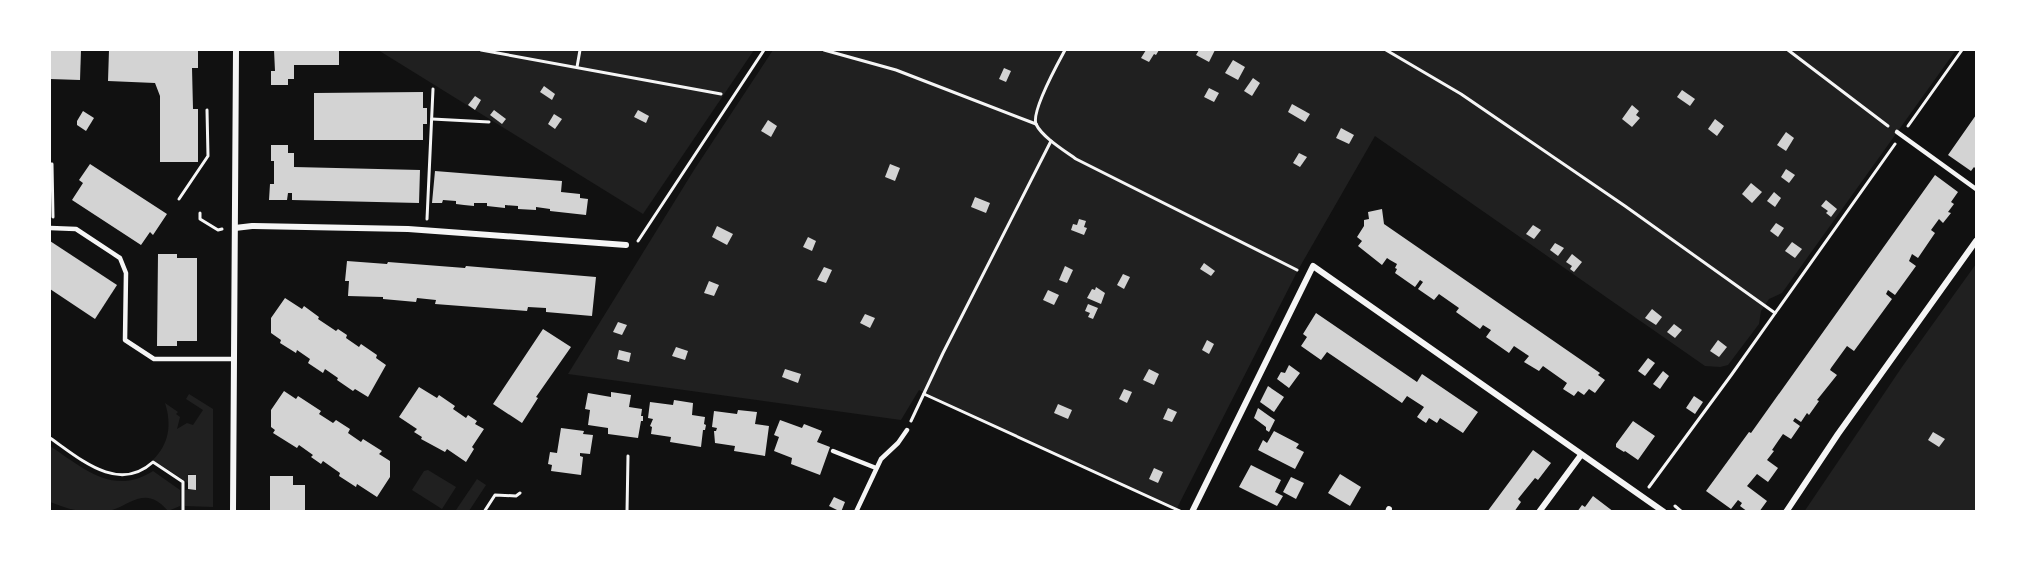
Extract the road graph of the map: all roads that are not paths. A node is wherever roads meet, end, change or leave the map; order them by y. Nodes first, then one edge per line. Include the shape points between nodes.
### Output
1 (236, 50) edge
2 (1899, 134) road end
3 (1977, 189) edge
4 (51, 228) edge
5 (235, 228) junction
6 (1977, 241) edge
7 (626, 246) dead end
8 (234, 358) junction
9 (907, 430) road end
10 (834, 451) dead end
11 (1581, 455) junction
12 (876, 468) junction
13 (233, 512) edge
14 (856, 512) edge
15 (1192, 512) edge
16 (1539, 512) edge
17 (1664, 512) edge
18 (1786, 512) edge

1 - 5 street
2 - 3 lane
4 - 8 lane via 76,230 120,258 126,273 124,340 154,359
5 - 7 street via 408,229
5 - 8 street
6 - 18 street
8 - 13 street
9 - 12 lane
10 - 12 lane
11 - 15 street via 1313,266
11 - 16 street
11 - 17 street
12 - 14 lane

